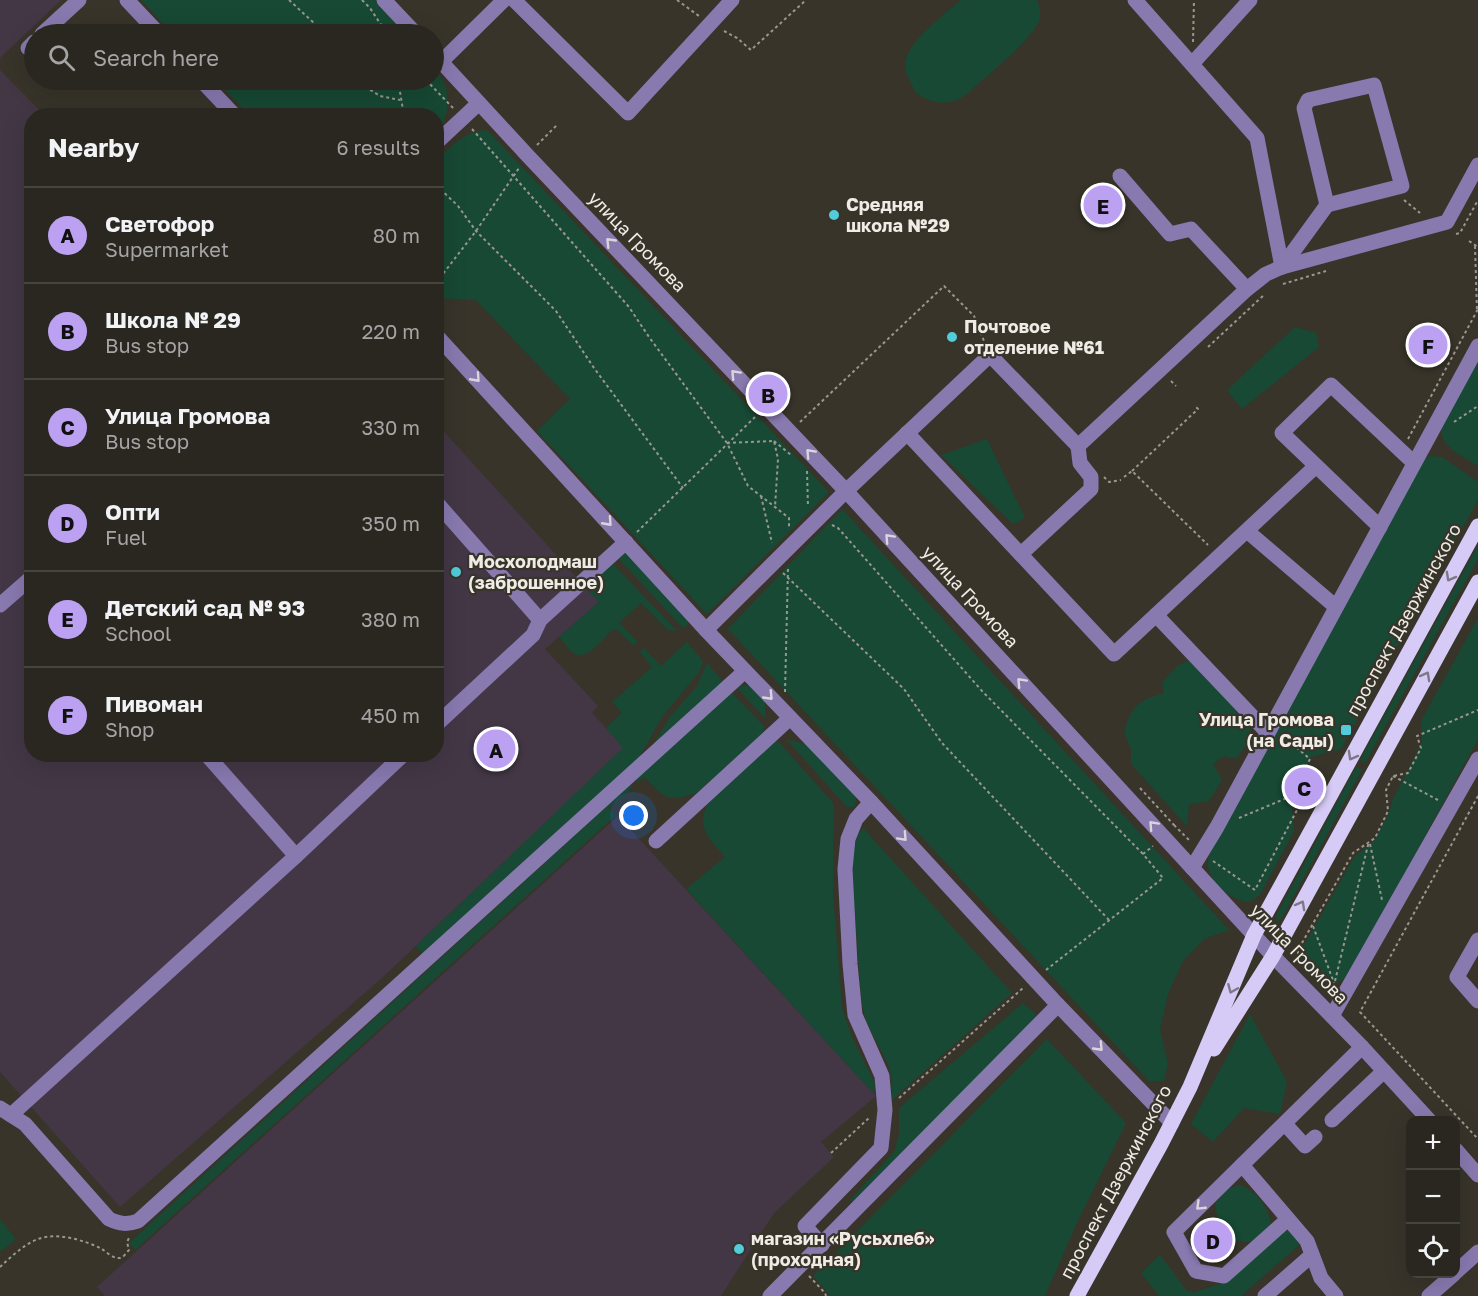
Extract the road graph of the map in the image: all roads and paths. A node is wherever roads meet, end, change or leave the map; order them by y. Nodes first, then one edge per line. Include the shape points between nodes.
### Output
1 (79, 0) edge
2 (127, 0) edge
3 (289, 0) edge
4 (362, 0) edge
5 (384, 0) edge
6 (504, 0) edge
7 (514, 0) edge
8 (677, 0) edge
9 (732, 0) edge
10 (806, 0) edge
11 (1135, 0) edge
12 (1194, 0) edge
13 (1250, 0) edge
14 (53, 24) edge
15 (150, 24) edge
16 (315, 24) edge
17 (380, 24) edge
18 (407, 24) edge
19 (710, 24) junction
20 (444, 52) edge
21 (1192, 64) junction
22 (444, 66) edge
23 (210, 90) edge
24 (371, 90) edge
25 (399, 90) edge
26 (435, 90) edge
27 (400, 100) junction
28 (479, 103) junction
29 (227, 108) edge
30 (402, 108) edge
31 (462, 118) junction
32 (557, 125) dead end
33 (444, 135) edge
34 (528, 156) junction
35 (1478, 165) edge
36 (1120, 176) dead end
37 (514, 177) junction
38 (1395, 188) junction
39 (444, 193) edge
40 (1478, 200) edge
41 (1327, 205) junction
42 (1421, 214) dead end
43 (476, 231) junction
44 (1449, 236) dead end
45 (1469, 241) dead end
46 (1477, 247) edge
47 (1282, 267) junction
48 (1329, 270) dead end
49 (444, 273) edge
50 (1274, 286) dead end
51 (1247, 289) junction
52 (1266, 294) dead end
53 (1477, 311) edge
54 (444, 344) edge
55 (1478, 346) edge
56 (1205, 349) dead end
57 (990, 355) junction
58 (1171, 381) dead end
59 (1176, 386) dead end
60 (1195, 406) dead end
61 (766, 407) junction
62 (798, 423) dead end
63 (908, 433) junction
64 (774, 441) junction
65 (727, 443) junction
66 (1078, 446) junction
67 (1402, 451) junction
68 (798, 461) dead end
69 (1414, 463) junction
70 (1316, 466) junction
71 (807, 468) dead end
72 (1132, 471) junction
73 (1124, 477) dead end
74 (683, 488) junction
75 (846, 491) junction
76 (761, 496) junction
77 (775, 507) junction
78 (444, 511) edge
79 (819, 518) junction
80 (1478, 526) edge
81 (1380, 527) junction
82 (1247, 531) junction
83 (626, 543) junction
84 (789, 548) junction
85 (1021, 554) junction
86 (1219, 556) junction
87 (777, 560) junction
88 (788, 579) junction
89 (1478, 582) edge
90 (24, 584) edge
91 (0, 605) edge
92 (1336, 607) junction
93 (1156, 615) junction
94 (540, 620) junction
95 (706, 630) junction
96 (745, 671) junction
97 (1478, 710) edge
98 (788, 715) junction
99 (444, 718) edge
100 (1270, 730) junction
101 (1478, 759) edge
102 (213, 762) edge
103 (396, 762) edge
104 (1393, 776) junction
105 (1134, 782) dead end
106 (1294, 795) junction
107 (1478, 796) edge
108 (871, 802) junction
109 (1451, 807) junction
110 (1467, 816) junction
111 (1239, 818) dead end
112 (1163, 836) junction
113 (656, 841) dead end
114 (1370, 841) junction
115 (1143, 854) junction
116 (297, 856) junction
117 (1192, 868) junction
118 (1255, 890) dead end
119 (1382, 899) dead end
120 (1109, 920) junction
121 (1312, 925) junction
122 (1254, 936) junction
123 (1478, 940) edge
124 (1273, 956) junction
125 (1298, 962) dead end
126 (1034, 979) junction
127 (1478, 1001) edge
128 (1058, 1005) junction
129 (1332, 1016) junction
130 (1362, 1047) junction
131 (1384, 1071) junction
132 (1190, 1087) junction
133 (885, 1110) junction
134 (5, 1112) edge
135 (1425, 1116) edge
136 (1332, 1120) dead end
137 (1172, 1123) junction
138 (1285, 1124) junction
139 (1315, 1137) dead end
140 (1478, 1139) edge
141 (831, 1154) dead end
142 (1460, 1155) edge
143 (1242, 1165) junction
144 (1478, 1175) edge
145 (1288, 1219) junction
146 (822, 1245) junction
147 (129, 1250) dead end
148 (1478, 1252) edge
149 (1312, 1255) junction
150 (800, 1266) junction
151 (0, 1267) edge
152 (1460, 1268) edge
153 (1449, 1278) edge
154 (1082, 1294) edge
155 (770, 1296) edge
156 (826, 1296) edge
157 (1266, 1296) edge
158 (1336, 1296) edge
159 (1429, 1296) edge

1 - 14 street
2 - 15 street
3 - 16 path
4 - 17 path
5 - 18 street
6 - 20 street
7 - 19 street via 628,113
8 - 19 path
9 - 19 street
10 - 19 path via 751,50
11 - 21 street
12 - 21 path
13 - 21 street
21 - 47 street via 1257,138
22 - 28 street, улица Громова
23 - 29 street
24 - 27 path
25 - 27 path
26 - 31 path
27 - 30 path
28 - 31 street
28 - 34 street, улица Громова
31 - 33 street
31 - 37 path
32 - 34 path
34 - 37 path
61 -> 34 street, улица Громова
35 - 47 street via 1447,222
36 - 51 street via 1170,234 1191,229
37 - 43 path
37 - 65 path via 629,307
38 - 41 street
38 - 41 street via 1402,186 1374,85 1308,100 1304,108
38 - 42 path
39 - 43 path
40 - 44 path via 1461,234
41 - 47 street
43 - 49 path
43 - 74 path via 556,311
45 - 46 path
46 - 53 path
47 - 51 street
48 - 50 path
51 - 66 street
52 - 56 path
53 - 67 path
54 -> 83 street
55 - 69 street
57 - 62 path via 974,316 944,286
57 - 63 street
57 - 66 street
58 - 59 path
60 - 72 path via 1198,409
61 - 65 path
75 -> 61 street, улица Громова
63 - 75 street
63 - 85 street
64 - 65 path
64 - 68 path
64 - 77 path via 778,459
65 - 74 path
65 - 76 path via 748,486
66 - 85 street via 1080,463 1091,477 1091,489
67 - 69 street
67 - 70 street via 1331,385 1282,433
69 - 81 street
70 - 81 street
70 - 82 street
71 - 79 path via 808,513
72 - 73 path
72 - 86 path
74 - 83 path
75 - 79 street
112 -> 75 street, улица Громова
76 - 77 path
76 - 87 path
77 - 84 path via 789,518
78 - 94 street
79 - 84 street
79 - 115 path via 838,528 983,692
80 -> 122 main road, проспект Дзержинского
81 - 92 street
82 - 86 street
82 - 92 street
83 - 94 street
83 - 95 street
84 - 87 street
84 - 88 path
85 - 93 street via 1114,654
86 - 93 street
87 - 88 path via 778,568
87 - 95 street
88 - 98 path
88 - 120 path via 904,689 942,743
124 -> 89 main road, проспект Дзержинского
90 - 91 street
92 - 100 street
93 - 100 street
94 - 99 street via 533,635
95 - 96 street
96 -> 98 street
96 - 134 street via 138,1221 128,1225 109,1219 25,1124
97 - 104 path via 1417,736 1421,748 1408,772
98 - 108 street
98 - 113 street
100 - 106 path via 1310,759
100 - 117 street
101 - 109 street
102 - 116 street
103 - 116 street
104 - 109 path
104 - 114 path via 1386,790 1388,811
105 - 112 path via 1174,825
106 - 111 path
106 - 118 path via 1297,810
107 - 110 path
108 -> 126 street
108 - 133 street via 856,819 848,839 844,869 855,1015 882,1076
109 - 110 path
109 - 129 street
110 - 140 path via 1360,1012
112 - 115 path
112 - 117 street, улица Громова
114 - 119 path
114 - 121 path via 1353,853
114 - 121 path via 1334,983
115 - 120 path via 1163,878
116 - 134 street
117 - 122 street, улица Громова
120 - 126 path
121 - 125 path via 1298,950
122 - 124 street, улица Громова
122 -> 132 main road, проспект Дзержинского
123 - 127 street via 1457,977
124 - 129 street, улица Громова
124 - 132 main road, проспект Дзержинского
126 - 128 street
126 - 133 path
128 -> 137 street
128 - 146 street
129 - 130 street, улица Громова
130 - 131 street, улица Громова
130 - 138 street
131 - 135 street, улица Громова
131 - 136 street
132 - 137 main road, проспект Дзержинского
133 - 141 path via 872,1116
133 - 146 street via 881,1148 805,1226
137 - 154 main road, проспект Дзержинского
138 - 139 street via 1305,1146
138 - 143 street
142 - 144 street
143 - 145 street
143 -> 145 street via 1174,1232 1196,1271 1224,1276
145 - 149 street via 1307,1241
146 - 150 street
147 - 151 path via 118,1258 78,1240 39,1239
148 - 152 street
149 - 157 street
149 - 158 street via 1321,1278
150 - 155 street
150 - 156 path
153 - 159 street

